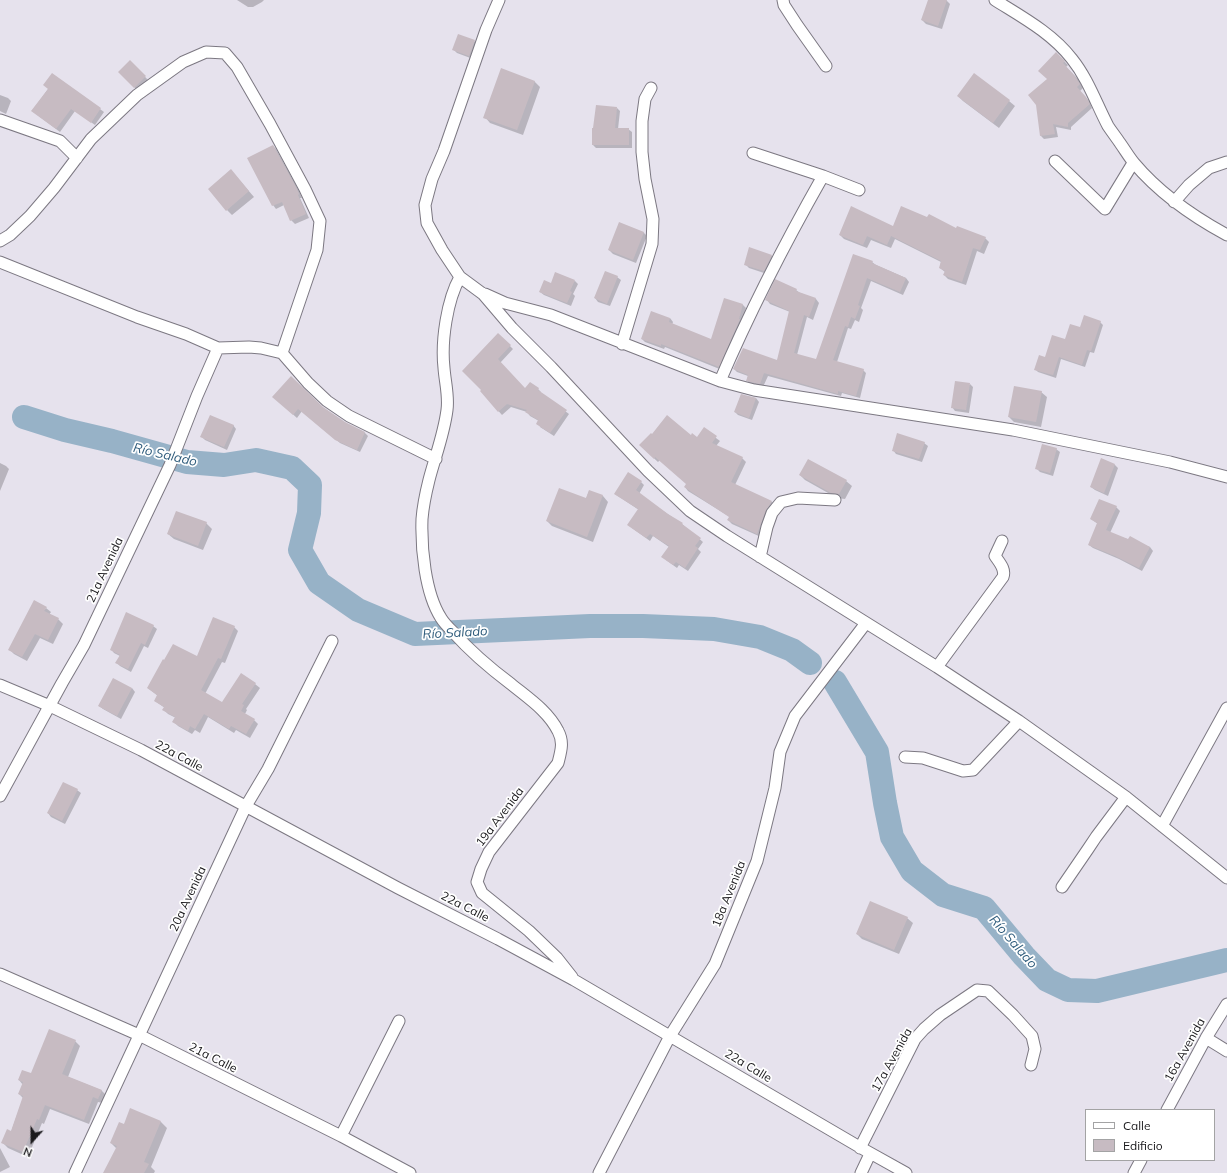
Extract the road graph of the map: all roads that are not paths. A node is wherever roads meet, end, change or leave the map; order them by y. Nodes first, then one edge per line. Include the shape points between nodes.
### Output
1 (499, 0) edge
2 (783, 0) edge
3 (995, 0) edge
4 (826, 66) dead end
5 (651, 88) dead end
6 (0, 120) edge
7 (753, 153) dead end
8 (77, 158) junction
9 (1055, 161) dead end
10 (1227, 162) edge
11 (1133, 163) junction
12 (823, 176) junction
13 (859, 190) dead end
14 (1174, 202) junction
15 (1227, 235) edge
16 (0, 241) edge
17 (0, 262) edge
18 (460, 277) junction
19 (483, 294) junction
20 (514, 305) junction
21 (507, 322) junction
22 (622, 344) junction
23 (218, 348) junction
24 (282, 353) junction
25 (720, 381) junction
26 (436, 459) junction
27 (1227, 477) edge
28 (835, 500) dead end
29 (1002, 541) dead end
30 (760, 557) junction
31 (866, 623) junction
32 (332, 640) dead end
33 (937, 667) junction
34 (0, 685) edge
35 (50, 706) junction
36 (1227, 708) edge
37 (1019, 721) junction
38 (905, 757) dead end
39 (0, 796) edge
40 (1126, 797) junction
41 (246, 806) junction
42 (1162, 826) junction
43 (1227, 878) edge
44 (1062, 887) dead end
45 (0, 974) edge
46 (574, 980) junction
47 (1227, 1004) edge
48 (399, 1020) dead end
49 (139, 1035) junction
50 (670, 1036) junction
51 (1206, 1038) junction
52 (1227, 1051) edge
53 (1031, 1065) dead end
54 (1168, 1109) edge
55 (341, 1136) junction
56 (865, 1151) junction
57 (1140, 1161) edge
58 (76, 1173) edge
59 (410, 1173) edge
60 (599, 1173) edge
61 (861, 1173) edge
62 (906, 1173) edge
63 (1134, 1173) edge

1 - 18 street via 424,205 427,223
2 - 4 street
3 - 11 street via 1041,29 1072,59 1088,84 1109,127
5 - 22 street via 642,121 642,152 653,219 652,244
6 - 8 street via 60,141
7 - 12 street
8 - 16 street via 30,216
8 - 24 street via 91,139 137,95 183,62 206,52 224,53 237,67 320,221 316,250
9 - 11 street via 1105,209
10 - 14 street via 1209,168
11 - 14 street
12 - 13 street
12 - 25 street via 767,280
14 - 15 street via 1207,225
17 - 23 street
18 - 19 street
18 - 26 street via 451,299 444,338 443,367 448,409
19 - 20 street
19 - 21 street
20 - 21 street via 505,310
20 - 22 street via 551,315
21 - 30 street via 648,472 690,511
22 - 25 street
23 - 24 street via 249,347
23 - 35 street, 21a Avenida via 172,460 84,644
24 - 26 street via 308,383 349,416
25 - 27 street via 762,391 1013,430 1170,462
26 - 46 street, 19a Avenida via 422,518 424,563 429,592 441,619 463,643 547,714 559,731 563,748 558,763 489,852 478,882 482,893 541,941
28 - 30 street via 798,498 781,502 772,513
29 - 33 street via 995,556 1004,570 1003,577
30 - 31 street
31 - 33 street
31 - 50 street, 18a Avenida via 795,716 780,752 775,788 757,861 715,964
32 - 41 street, 20a Avenida via 268,769
33 - 37 street
34 - 35 street, 22a Calle
35 - 39 street, 21a Avenida
35 - 41 street, 22a Calle via 141,750
36 - 42 street
37 - 38 street via 973,770 963,771 924,758
37 - 40 street
40 - 42 street
40 - 44 street
41 - 46 street, 22a Calle
41 - 49 street, 20a Avenida
42 - 43 street
45 - 49 street, 21a Calle
46 - 50 street, 22a Calle
47 - 51 street, 16a Avenida
48 - 55 street
49 - 55 street, 21a Calle
49 - 58 street, 20a Avenida
50 - 56 street, 22a Calle
50 - 60 street, 18a Avenida
51 - 52 street
51 - 54 street, 16a Avenida
53 - 56 street, 17a Avenida via 1035,1049 1032,1036 988,991 977,990 940,1015 915,1039
55 - 59 street, 21a Calle
56 - 61 street, 17a Avenida
56 - 62 street, 22a Calle
57 - 63 street

